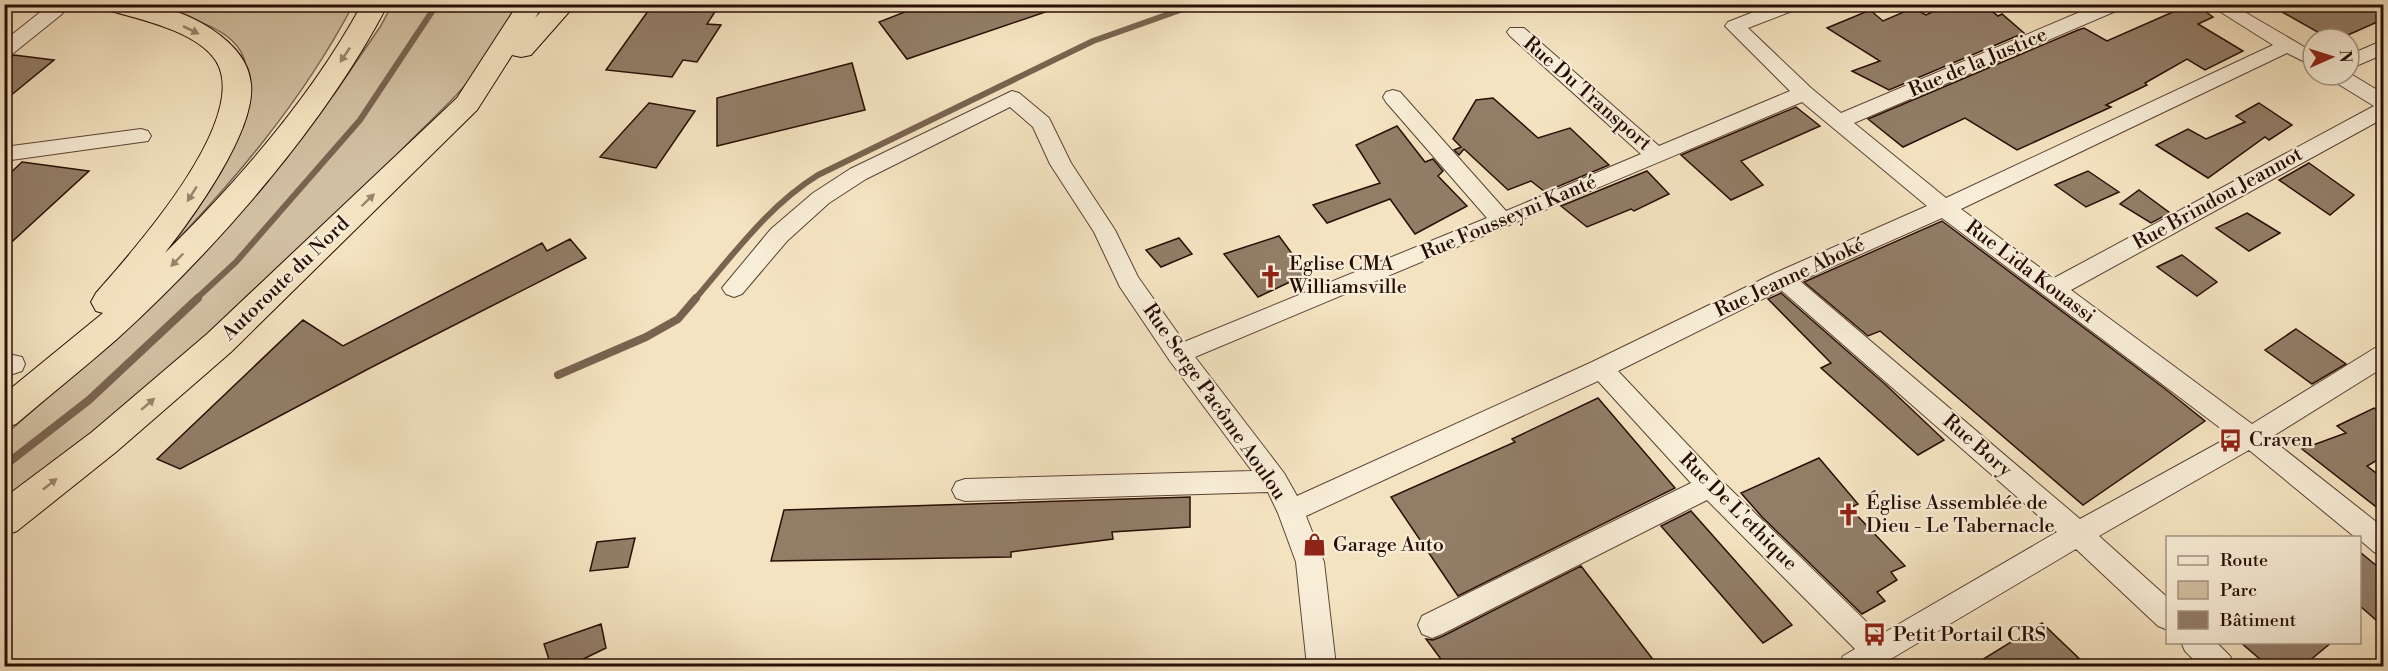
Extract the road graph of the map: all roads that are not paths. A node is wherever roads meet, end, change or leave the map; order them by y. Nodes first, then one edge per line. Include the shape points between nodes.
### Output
1 (116, 4) edge
2 (375, 4) edge
3 (531, 4) edge
4 (563, 4) edge
5 (1793, 4) edge
6 (2116, 4) edge
7 (2217, 4) edge
8 (55, 10) dead end
9 (1517, 32) dead end
10 (2289, 45) junction
11 (2384, 46) edge
12 (4, 51) edge
13 (2301, 52) edge
14 (2361, 57) edge
15 (2357, 87) edge
16 (1804, 93) junction
17 (1393, 97) dead end
18 (2384, 103) edge
19 (467, 104) junction
20 (2384, 109) edge
21 (1841, 121) junction
22 (141, 136) dead end
23 (1656, 155) junction
24 (6, 156) edge
25 (1944, 208) junction
26 (1502, 221) junction
27 (1783, 279) junction
28 (734, 288) dead end
29 (2053, 289) junction
30 (1179, 354) junction
31 (2384, 355) edge
32 (1601, 369) junction
33 (9, 410) edge
34 (2251, 437) junction
35 (1275, 481) junction
36 (1710, 486) junction
37 (965, 490) dead end
38 (1290, 511) junction
39 (4, 520) edge
40 (2078, 534) junction
41 (2384, 544) edge
42 (2166, 615) edge
43 (1432, 625) dead end
44 (2197, 644) edge
45 (1878, 652) junction
46 (1321, 666) edge
47 (1853, 666) edge
48 (2220, 666) edge

1 -> 33 highway via 191,29 214,43 231,61 237,80 235,108 224,139 179,215 145,259
2 -> 33 highway via 321,89 273,155 224,212 105,330
3 - 19 highway, Autoroute du Nord
4 - 19 highway
5 - 16 street, Rue Lida Kouassi via 1736,26
6 - 21 street, Rue de la Justice
7 - 10 street
8 - 12 street
9 - 23 street, Rue Du Transport
10 - 13 street
10 - 25 street, Rue Jeanne Aboké
11 - 14 street
15 - 18 street
16 - 21 street, Rue Lida Kouassi
16 - 23 street, Rue Fousseyni Kanté
17 - 26 street
39 -> 19 highway, Autoroute du Nord via 104,442 219,343
20 - 29 street, Rue Brindou Jeannot
21 - 25 street, Rue Lida Kouassi
22 - 24 street
23 - 26 street, Rue Fousseyni Kanté
25 - 27 street, Rue Jeanne Aboké
25 - 29 street, Rue Lida Kouassi
26 - 30 street, Rue Fousseyni Kanté
27 - 32 street, Rue Jeanne Aboké
27 - 40 street, Rue Bory
28 - 30 street, Rue Serge Pacôme Aoulou via 779,235 821,198 858,174 1012,98 1042,123 1061,164 1104,230 1128,281
29 - 34 street, Rue Lida Kouassi
30 - 35 street, Rue Serge Pacôme Aoulou
31 - 34 street
32 - 36 street, Rue De L'ethique
32 - 38 street, Rue Jeanne Aboké
34 - 40 street
34 - 41 street, Rue Lida Kouassi
35 - 37 street
35 - 38 street, Rue Serge Pacôme Aoulou
36 - 43 street
36 - 45 street, Rue De L'ethique
38 - 46 street, Rue Serge Pacôme Aoulou via 1310,562
40 - 42 street, Rue Bory
40 - 45 street
44 - 48 street
45 - 47 street

